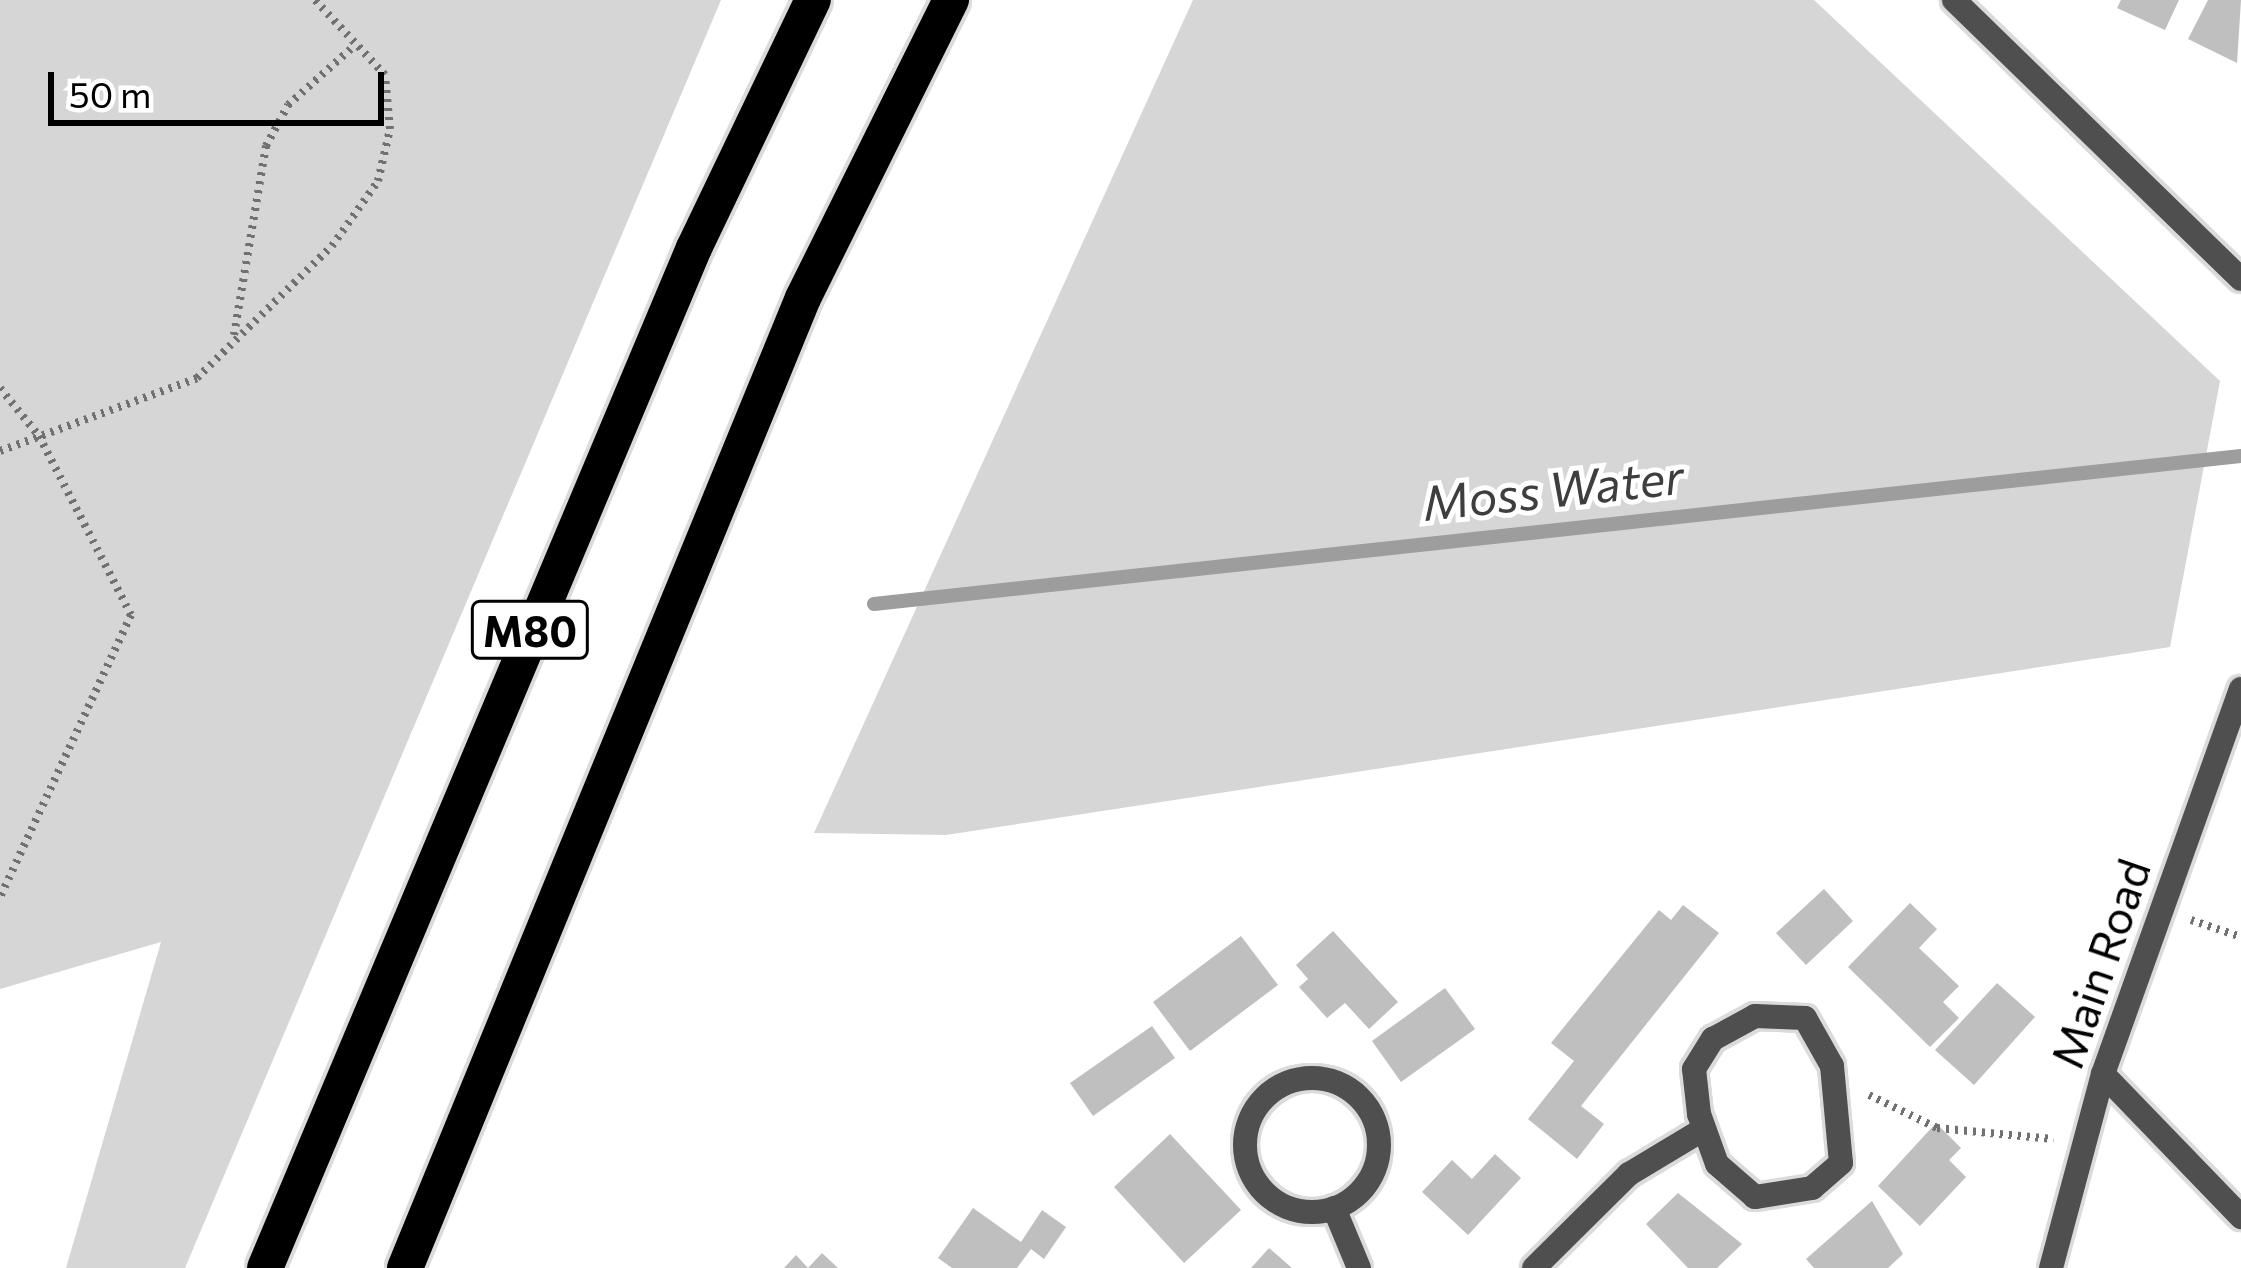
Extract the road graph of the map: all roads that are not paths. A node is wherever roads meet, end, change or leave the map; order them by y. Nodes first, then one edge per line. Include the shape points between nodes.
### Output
1 (813, 0) edge
2 (951, 0) edge
3 (1954, 0) edge
4 (2241, 279) edge
5 (2241, 689) edge
6 (2103, 1074) junction
7 (1704, 1129) junction
8 (1334, 1208) junction
9 (2241, 1217) edge
10 (1541, 1266) edge
11 (265, 1268) edge
12 (405, 1268) edge
13 (1359, 1268) edge
14 (2051, 1268) edge

1 - 11 highway, M80 via 694,248
2 - 12 highway, M80 via 803,298
3 - 4 street
5 - 6 street, Main Road
6 - 9 street
6 - 14 street, Main Road
7 - 7 street via 1717,1164 1755,1197 1812,1188 1841,1163 1838,1093 1805,1018 1755,1016 1713,1039 1694,1069
7 - 10 street via 1629,1174
8 - 8 street via 1314,1215 1263,1196 1241,1145 1253,1106 1289,1079 1349,1086 1377,1119 1377,1172
8 - 13 street

